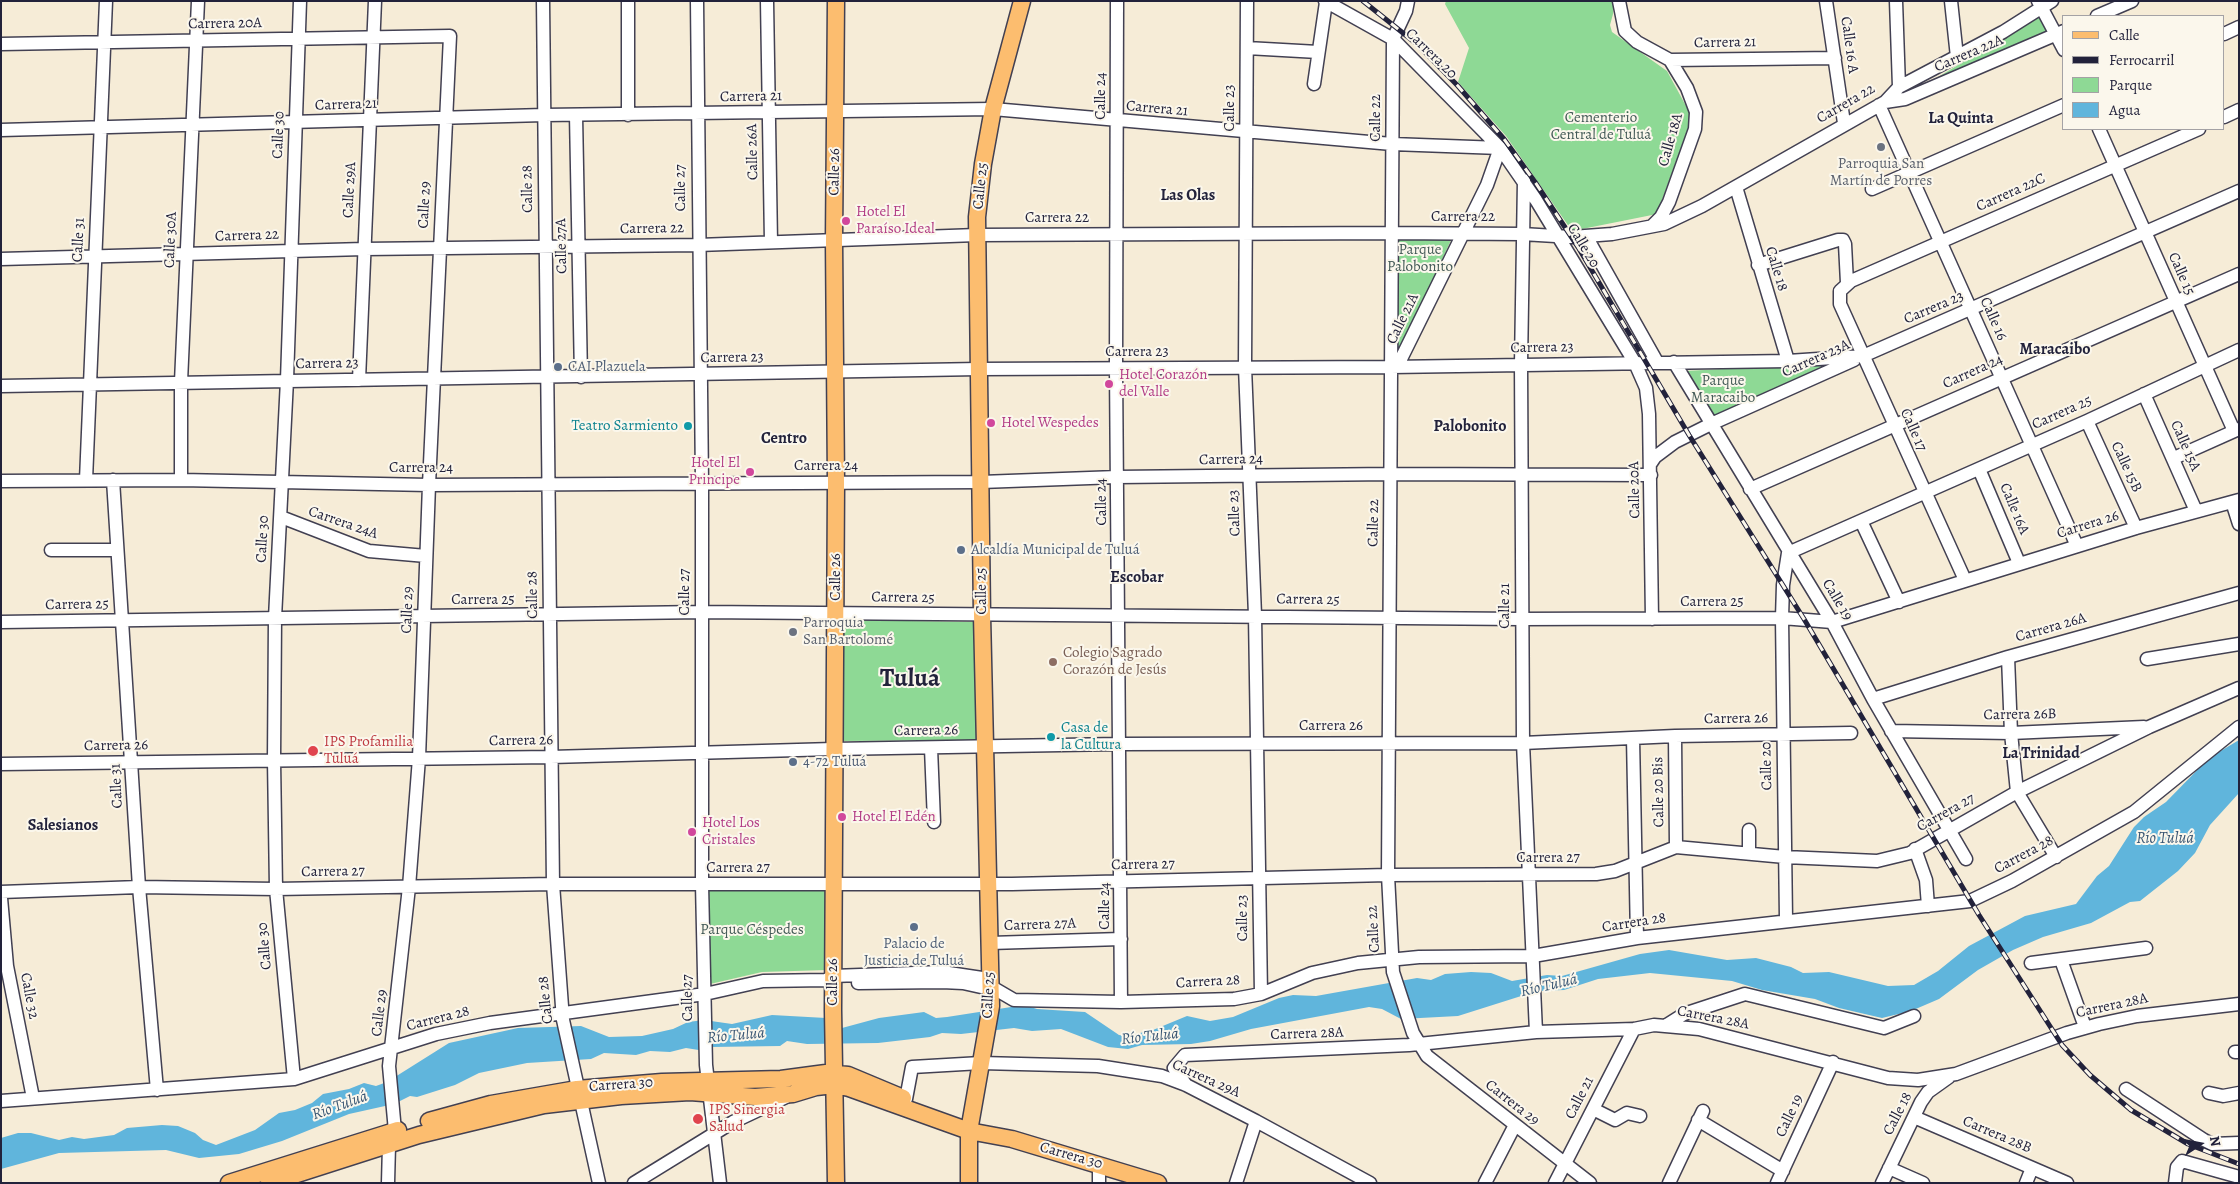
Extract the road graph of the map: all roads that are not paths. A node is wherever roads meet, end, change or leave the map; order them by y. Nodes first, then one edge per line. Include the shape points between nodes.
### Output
1 (106, 1) edge
2 (198, 1) edge
3 (300, 1) edge
4 (375, 1) edge
5 (543, 1) edge
6 (628, 1) edge
7 (697, 1) edge
8 (767, 1) edge
9 (836, 1) edge
10 (1022, 1) edge
11 (1117, 1) edge
12 (1247, 1) edge
13 (1408, 1) edge
14 (1619, 1) edge
15 (1826, 1) edge
16 (1896, 1) edge
17 (1951, 1) edge
18 (2132, 1) edge
19 (1325, 2) edge
20 (2044, 3) edge
21 (2099, 15) edge
22 (2239, 27) edge
23 (2060, 32) edge
24 (2225, 34) edge
25 (450, 36) joint
26 (373, 37) junction
27 (299, 38) junction
28 (1393, 39) junction
29 (196, 41) junction
30 (105, 42) junction
31 (1, 44) edge
32 (1246, 48) junction
33 (1318, 52) junction
34 (1957, 57) junction
35 (1835, 58) junction
36 (1670, 60) junction
37 (1314, 84) dead end
38 (1899, 87) junction
39 (1882, 103) junction
40 (2062, 106) edge
41 (993, 110) junction
42 (2239, 110) edge
43 (835, 112) junction
44 (768, 113) junction
45 (696, 114) junction
46 (544, 115) junction
47 (576, 115) junction
48 (628, 115) junction
49 (2225, 117) edge
50 (446, 118) junction
51 (369, 121) junction
52 (1117, 122) junction
53 (296, 123) junction
54 (1844, 123) junction
55 (192, 127) junction
56 (100, 129) junction
57 (1, 130) edge
58 (2099, 130) edge
59 (2197, 130) edge
60 (1246, 133) junction
61 (1392, 144) junction
62 (1500, 148) junction
63 (2115, 165) junction
64 (1911, 172) junction
65 (1524, 180) junction
66 (1736, 187) junction
67 (1872, 189) dead end
68 (2239, 191) edge
69 (1650, 228) junction
70 (2145, 232) junction
71 (1392, 233) junction
72 (1115, 234) junction
73 (1244, 234) junction
74 (1462, 234) junction
75 (1522, 234) junction
76 (977, 235) junction
77 (1559, 236) junction
78 (1586, 236) junction
79 (834, 241) junction
80 (771, 242) junction
81 (1941, 242) junction
82 (698, 245) junction
83 (578, 247) junction
84 (545, 248) junction
85 (364, 249) junction
86 (440, 249) junction
87 (292, 251) junction
88 (187, 254) junction
89 (94, 256) junction
90 (1, 258) edge
91 (1758, 265) junction
92 (2239, 274) edge
93 (1844, 287) junction
94 (2176, 301) junction
95 (1971, 310) junction
96 (2239, 350) edge
97 (1863, 356) junction
98 (1788, 361) junction
99 (1657, 362) junction
100 (1674, 362) junction
101 (1635, 363) junction
102 (1521, 364) junction
103 (2204, 366) junction
104 (1394, 367) junction
105 (1116, 368) junction
106 (1244, 368) junction
107 (979, 369) junction
108 (835, 372) junction
109 (701, 375) junction
110 (548, 377) junction
111 (581, 377) junction
112 (2001, 377) junction
113 (434, 379) junction
114 (287, 380) junction
115 (359, 380) junction
116 (182, 382) junction
117 (89, 384) junction
118 (1, 386) edge
119 (2144, 394) junction
120 (2087, 421) junction
121 (1711, 424) junction
122 (1894, 425) junction
123 (2236, 430) edge
124 (2032, 445) junction
125 (2174, 458) junction
126 (1651, 469) junction
127 (1979, 469) junction
128 (1521, 473) junction
129 (1391, 474) junction
130 (1249, 476) junction
131 (1118, 477) junction
132 (1, 480) edge
133 (86, 480) junction
134 (113, 480) junction
135 (181, 480) junction
136 (981, 482) junction
137 (547, 483) junction
138 (702, 483) junction
139 (836, 483) junction
140 (282, 484) junction
141 (429, 485) junction
142 (1750, 489) junction
143 (1924, 494) junction
144 (2236, 501) edge
145 (2196, 511) junction
146 (281, 517) junction
147 (1861, 521) junction
148 (2239, 524) edge
149 (2136, 528) junction
150 (2077, 546) junction
151 (51, 550) dead end
152 (117, 550) junction
153 (1788, 553) junction
154 (426, 556) junction
155 (2020, 563) junction
156 (1965, 580) junction
157 (2239, 593) edge
158 (1899, 602) junction
159 (702, 612) junction
160 (836, 613) junction
161 (982, 615) junction
162 (1255, 615) junction
163 (424, 616) junction
164 (550, 616) junction
165 (1119, 616) junction
166 (1389, 617) junction
167 (275, 618) junction
168 (1782, 618) junction
169 (1521, 619) junction
170 (1652, 619) junction
171 (1804, 619) joint
172 (121, 620) junction
173 (1, 622) edge
174 (1832, 622) junction
175 (2239, 644) edge
176 (2008, 657) junction
177 (2147, 659) dead end
178 (2239, 688) edge
179 (1873, 699) junction
180 (2149, 727) junction
181 (2239, 727) edge
182 (1891, 731) junction
183 (1851, 733) dead end
184 (2011, 733) junction
185 (1783, 734) junction
186 (1675, 736) junction
187 (1633, 738) junction
188 (1256, 742) junction
189 (1388, 742) junction
190 (1523, 743) junction
191 (1118, 744) junction
192 (985, 747) junction
193 (833, 748) junction
194 (931, 748) junction
195 (701, 752) junction
196 (550, 757) junction
197 (419, 758) junction
198 (274, 760) junction
199 (132, 762) junction
200 (1, 764) edge
201 (2017, 792) junction
202 (934, 822) dead end
203 (1749, 830) dead end
204 (1950, 830) junction
205 (1676, 847) junction
206 (1915, 849) junction
207 (1749, 853) junction
208 (1785, 857) junction
209 (2056, 857) junction
210 (1966, 859) dead end
211 (1635, 862) junction
212 (1528, 873) junction
213 (1388, 876) junction
214 (1259, 880) junction
215 (1121, 881) junction
216 (553, 884) junction
217 (702, 884) junction
218 (834, 884) junction
219 (990, 884) junction
220 (139, 887) junction
221 (409, 887) junction
222 (276, 889) junction
223 (1, 892) edge
224 (1, 898) edge
225 (1928, 906) junction
226 (1786, 920) junction
227 (1637, 938) junction
228 (1122, 939) junction
229 (990, 942) junction
230 (2146, 948) dead end
231 (1533, 956) junction
232 (2061, 960) junction
233 (2031, 963) dead end
234 (4, 965) edge
235 (1392, 965) junction
236 (831, 980) junction
237 (990, 986) junction
238 (705, 994) junction
239 (1261, 994) junction
240 (1121, 1002) junction
241 (2239, 1004) edge
242 (563, 1016) junction
243 (1914, 1016) dead end
244 (1665, 1026) junction
245 (2085, 1027) junction
246 (1634, 1029) junction
247 (1536, 1032) junction
248 (1418, 1044) junction
249 (392, 1048) junction
250 (982, 1058) junction
251 (1833, 1062) junction
252 (834, 1072) junction
253 (1956, 1074) junction
254 (294, 1079) junction
255 (708, 1080) junction
256 (1911, 1080) junction
257 (1186, 1085) junction
258 (2126, 1089) dead end
259 (158, 1090) junction
260 (2209, 1093) dead end
261 (793, 1094) junction
262 (2239, 1094) edge
263 (578, 1095) junction
264 (33, 1098) junction
265 (906, 1099) junction
266 (1, 1101) edge
267 (1921, 1102) junction
268 (1593, 1109) junction
269 (1640, 1116) dead end
270 (1914, 1117) junction
271 (1256, 1120) junction
272 (1515, 1125) junction
273 (970, 1127) junction
274 (715, 1134) junction
275 (392, 1138) junction
276 (2239, 1143) edge
277 (1099, 1164) junction
278 (1564, 1164) junction
279 (1889, 1168) junction
280 (2032, 1168) junction
281 (1780, 1177) edge
282 (2239, 1177) edge
283 (641, 1181) edge
284 (229, 1183) edge
285 (269, 1183) edge
286 (388, 1183) edge
287 (599, 1183) edge
288 (720, 1183) edge
289 (836, 1183) edge
290 (969, 1183) edge
291 (1099, 1183) edge
292 (1158, 1183) edge
293 (1236, 1183) edge
294 (1370, 1183) edge
295 (1485, 1183) edge
296 (1555, 1183) edge
297 (1590, 1183) edge
298 (1669, 1183) edge
299 (1882, 1183) edge
300 (1922, 1183) edge
301 (2026, 1183) edge
302 (2067, 1183) edge
303 (2175, 1183) edge

1 - 30 street, Calle 31
2 - 29 street, Calle 30A
3 - 27 street, Calle 30
4 - 26 street, Calle 29A
5 - 46 street, Calle 28
6 - 48 street
7 - 45 street, Calle 27
8 - 44 street, Calle 26A
9 - 43 main road, Calle 26
10 - 41 main road, Calle 25
11 - 52 street, Calle 24
12 - 32 street, Calle 23
13 - 28 street, Calle 22
14 - 36 street, Carrera 21 via 1625,31 1637,42
15 - 35 street, Calle 16 A
16 - 38 street
17 - 34 street
18 - 21 street
19 - 28 street, Carrera 20
19 - 33 street
20 - 23 street
20 - 34 street, Carrera 22
22 - 24 street
23 - 39 street, Carrera 22A via 1905,99
25 - 26 street, Carrera 20A
25 - 50 street, Calle 29
26 - 27 street, Carrera 20A
26 - 51 street, Calle 29A
27 - 29 street, Carrera 20A
27 - 53 street, Calle 30
28 - 61 street, Calle 22
28 - 62 street, Carrera 20
29 - 30 street, Carrera 20A
29 - 55 street, Calle 30A
30 - 31 street, Carrera 20A
30 - 56 street, Calle 31
32 - 33 street
32 - 60 street, Calle 23
33 - 37 street
34 - 38 street, Carrera 22
35 - 36 street, Carrera 21
35 - 54 street, Calle 16 A
36 - 69 street, Calle 18A via 1694,102 1696,120 1669,202
38 - 39 street, Carrera 22
39 - 54 street, Carrera 22
39 - 64 street, Calle 16
40 - 64 street
41 - 43 street, Carrera 21
41 - 52 street, Carrera 21
41 - 76 main road, Calle 25 via 980,182
42 - 49 street
43 - 44 street, Carrera 21
43 - 79 main road, Calle 26
44 - 45 street, Carrera 21
44 - 80 street, Calle 26A
45 - 48 street, Carrera 21
45 - 82 street, Calle 27
46 - 47 street, Carrera 21
46 - 50 street, Carrera 21
46 - 84 street, Calle 28
47 - 48 street, Carrera 21
47 - 83 street, Calle 27A
50 - 51 street, Carrera 21
50 - 86 street, Calle 29
51 - 53 street, Carrera 21
51 - 85 street, Calle 29A
52 - 60 street, Carrera 21
52 - 72 street, Calle 24
53 - 55 street, Carrera 21
53 - 87 street, Calle 30
54 - 66 street, Carrera 22
55 - 56 street, Carrera 21
55 - 88 street, Calle 30A
56 - 57 street, Carrera 21
56 - 89 street, Calle 31
58 - 63 street, Calle 15
59 - 63 street, Carrera 22C
60 - 61 street, Carrera 21
60 - 73 street, Calle 23
61 - 62 street, Carrera 21
61 - 71 street, Calle 22
62 - 65 street, Calle 20
62 - 74 street, Calle 21A
63 - 70 street, Calle 15
63 - 81 street, Carrera 22C
64 - 67 street
64 - 81 street, Calle 16
65 - 75 street, Calle 21
65 - 77 street, Calle 20
66 - 69 street, Carrera 22 via 1677,219
66 - 91 street, Calle 18
68 - 70 street, Carrera 23
69 - 78 street, Carrera 22
70 - 94 street, Calle 15
70 - 95 street, Carrera 23
71 - 73 street, Carrera 22
71 - 74 street, Carrera 22
71 - 104 street, Calle 22
72 - 73 street, Carrera 22
72 - 76 street, Carrera 22
72 - 105 street, Calle 24
73 - 106 street, Calle 23
74 - 75 street, Carrera 22
74 - 104 street, Calle 21A
75 - 77 street, Carrera 22
75 - 102 street, Calle 21
76 - 79 street, Carrera 22
76 - 107 main road, Calle 25
77 - 78 street, Carrera 22
77 - 101 street, Calle 20
78 - 99 street
79 - 80 street, Carrera 22
79 - 108 main road, Calle 26
80 - 82 street, Carrera 22
81 - 93 street, Carrera 22C
81 - 95 street, Calle 16
82 - 83 street, Carrera 22
82 - 109 street, Calle 27
83 - 84 street, Carrera 22
83 - 111 street, Calle 27A
84 - 86 street, Carrera 22
84 - 110 street, Calle 28
85 - 86 street, Carrera 22
85 - 87 street, Carrera 22
85 - 115 street, Calle 29A
86 - 113 street, Calle 29
87 - 88 street, Carrera 22
87 - 114 street, Calle 30
88 - 89 street, Carrera 22
88 - 116 street, Calle 30A
89 - 90 street, Carrera 22
89 - 117 street, Calle 31
91 - 93 street, Calle 17 via 1843,240
91 - 98 street, Calle 18
92 - 94 street, Carrera 24
93 - 97 street, Calle 17 via 1840,304
94 - 103 street, Calle 15
94 - 112 street, Carrera 24
95 - 97 street, Carrera 23
95 - 112 street, Calle 16
96 - 103 street, Carrera 25
97 - 98 street, Carrera 23
97 - 121 street, Carrera 23A
97 - 122 street, Calle 17
98 - 100 street, Carrera 23
99 - 100 street, Carrera 23
99 - 101 street, Carrera 23
100 - 121 street, Calle 19
101 - 102 street, Carrera 23
101 - 126 street, Calle 20A via 1648,398
102 - 104 street, Carrera 23
102 - 128 street, Calle 21
103 - 119 street, Carrera 25
103 - 123 street, Calle 15
104 - 106 street, Carrera 23
104 - 129 street, Calle 22
105 - 106 street, Carrera 23
105 - 107 street, Carrera 23
105 - 131 street, Calle 24
106 - 130 street, Calle 23
107 - 108 street, Carrera 23
107 - 136 main road, Calle 25
108 - 109 street, Carrera 23
108 - 139 main road, Calle 26
109 - 111 street, Carrera 23
109 - 138 street, Calle 27
110 - 111 street, Carrera 23
110 - 113 street, Carrera 23
110 - 137 street, Calle 28
112 - 122 street, Carrera 24
112 - 124 street, Calle 16
113 - 115 street, Carrera 23
113 - 141 street, Calle 29
114 - 115 street, Carrera 23
114 - 116 street, Carrera 23
114 - 140 street, Calle 30
116 - 117 street, Carrera 23
116 - 135 street, Calle 30A
117 - 118 street, Carrera 23
117 - 133 street, Calle 31
119 - 120 street, Carrera 25
119 - 125 street, Calle 15A
120 - 124 street, Carrera 25
120 - 149 street, Calle 15B
121 - 126 street, Carrera 23A via 1662,451
121 - 142 street, Calle 19
122 - 142 street, Carrera 24
122 - 143 street, Calle 17
123 - 125 street
124 - 127 street, Carrera 25
124 - 150 street, Calle 16
125 - 145 street, Calle 15A
126 - 128 street, Carrera 24
126 - 170 street, Calle 20A
127 - 143 street, Carrera 25
127 - 155 street, Calle 16A
128 - 129 street, Carrera 24
128 - 169 street, Calle 21
129 - 130 street, Carrera 24
129 - 166 street, Calle 22
130 - 131 street, Carrera 24
130 - 162 street, Calle 23
131 - 136 street, Carrera 24
131 - 165 street, Calle 24
132 - 133 street, Carrera 24
133 - 134 street, Carrera 24
134 - 135 street, Carrera 24
134 - 152 street, Calle 31
135 - 140 street, Carrera 24
136 - 139 street, Carrera 24
136 - 161 main road, Calle 25
137 - 138 street, Carrera 24
137 - 141 street, Carrera 24
137 - 164 street, Calle 28
138 - 139 street, Carrera 24
138 - 159 street, Calle 27
139 - 160 main road, Calle 26
140 - 141 street, Carrera 24
140 - 146 street, Calle 30
141 - 154 street, Calle 29
142 - 153 street, Calle 19
143 - 147 street, Carrera 25
143 - 156 street, Calle 17
144 - 145 street, Carrera 26
144 - 148 street
145 - 149 street, Carrera 26
146 - 154 street, Carrera 24A via 368,551
146 - 167 street, Calle 30
147 - 153 street, Carrera 25
147 - 158 street
149 - 150 street, Carrera 26
150 - 155 street, Carrera 26
151 - 152 street
152 - 172 street, Calle 31
153 - 168 street, Calle 20
153 - 174 street, Calle 19
154 - 163 street, Calle 29
155 - 156 street, Carrera 26
156 - 158 street, Carrera 26
157 - 176 street, Carrera 26A
158 - 174 street, Carrera 26
159 - 160 street, Carrera 25
159 - 164 street, Carrera 25
159 - 195 street, Calle 27
160 - 161 street, Carrera 25
160 - 193 main road, Calle 26
161 - 165 street, Carrera 25
161 - 192 main road, Calle 25
162 - 165 street, Carrera 25
162 - 166 street, Carrera 25
162 - 188 street, Calle 23
163 - 164 street, Carrera 25
163 - 167 street, Carrera 25
163 - 197 street, Calle 29
164 - 196 street, Calle 28
165 - 191 street, Calle 24
166 - 169 street, Carrera 25
166 - 189 street, Calle 22
167 - 172 street, Carrera 25
167 - 198 street, Calle 30
168 - 170 street, Carrera 25
168 - 171 street, Carrera 25
168 - 185 street, Calle 20
169 - 170 street, Carrera 25
169 - 190 street, Calle 21
171 - 174 street, Carrera 26
172 - 173 street, Carrera 25
172 - 199 street, Calle 31
174 - 179 street, Calle 19
175 - 177 street
176 - 179 street, Carrera 26A
176 - 184 street
178 - 180 street, Carrera 27
179 - 182 street, Calle 19
180 - 184 street, Carrera 26B
180 - 201 street, Carrera 27
181 - 209 street, Carrera 28 via 2147,803
182 - 184 street, Carrera 26B
182 - 204 street, Calle 19
183 - 185 street, Carrera 26
184 - 201 street
185 - 186 street, Carrera 26
185 - 208 street, Calle 20
186 - 187 street, Carrera 26
186 - 205 street, Calle 20 Bis
187 - 190 street, Carrera 26
187 - 211 street
188 - 189 street, Carrera 26
188 - 191 street, Carrera 26
188 - 214 street, Calle 23
189 - 190 street, Carrera 26
189 - 213 street, Calle 22
190 - 212 street, Calle 21
191 - 192 street, Carrera 26
191 - 215 street, Calle 24
192 - 194 street, Carrera 26
192 - 219 main road, Calle 25
193 - 194 street, Carrera 26
193 - 195 street, Carrera 26
193 - 218 main road, Calle 26
194 - 202 street
195 - 196 street, Carrera 26
195 - 217 street, Calle 27
196 - 197 street, Carrera 26
196 - 216 street, Calle 28
197 - 198 street, Carrera 26
197 - 221 street, Calle 29
198 - 199 street, Carrera 26
198 - 222 street, Calle 30
199 - 200 street, Carrera 26
199 - 220 street, Calle 31
201 - 204 street, Carrera 27
201 - 209 street
203 - 207 street
204 - 206 street, Carrera 27
204 - 210 street, Calle 19
205 - 207 street, Carrera 27
205 - 211 street, Carrera 27
206 - 208 street, Carrera 27 via 1877,861
206 - 225 street via 1926,880
207 - 208 street, Carrera 27
208 - 226 street, Calle 20
209 - 225 street, Carrera 28 via 1970,901
211 - 212 street, Carrera 27 via 1615,871 1596,874
211 - 227 street
212 - 213 street, Carrera 27
212 - 231 street, Calle 21
213 - 214 street, Carrera 27
213 - 235 street, Calle 22
214 - 215 street, Carrera 27
214 - 239 street, Calle 23
215 - 219 street, Carrera 27
215 - 228 street, Calle 24
216 - 217 street, Carrera 27
216 - 221 street, Carrera 27
216 - 242 street, Calle 28
217 - 218 street, Carrera 27
217 - 238 street, Calle 27
218 - 219 street, Carrera 27
218 - 236 main road, Calle 26
219 - 229 main road, Calle 25
220 - 222 street, Carrera 27
220 - 223 street, Carrera 27
220 - 259 street, Calle 31
221 - 222 street, Carrera 27
221 - 249 street, Calle 29
222 - 254 street, Calle 30
224 - 234 street, Calle 32
225 - 226 street, Carrera 28
226 - 227 street, Carrera 28
227 - 231 street, Carrera 28
228 - 229 street, Carrera 27A
228 - 240 street, Calle 24
229 - 237 main road, Calle 25
230 - 232 street
231 - 235 street, Carrera 28 via 1419,956
231 - 247 street, Calle 21
232 - 233 street
232 - 245 street
234 - 264 street, Calle 32
235 - 239 street, Carrera 28 via 1312,973
235 - 248 street, Calle 22
236 - 237 street, Carrera 28 via 942,972 982,978
236 - 238 street, Carrera 28 via 763,981
236 - 252 main road, Calle 26
237 - 240 street, Carrera 28 via 1014,1000
237 - 250 main road, Calle 25 via 991,1006
238 - 242 street, Carrera 28
238 - 255 street, Calle 27
239 - 240 street, Carrera 28 via 1234,999
241 - 245 street, Carrera 28A via 2137,1016
242 - 249 street, Carrera 28 via 450,1031
242 - 263 street, Calle 28
243 - 244 street via 1884,1028 1745,994 1684,1014
244 - 246 street, Carrera 28A
244 - 251 street, Carrera 28A via 1699,1029
245 - 253 street, Carrera 28A
246 - 247 street, Carrera 28A
246 - 268 street, Calle 21
247 - 248 street, Carrera 28A
248 - 257 street, Carrera 28A via 1185,1055 1174,1068
248 - 272 street, Carrera 29 via 1436,1064
249 - 254 street, Carrera 28
249 - 275 street, Calle 29 via 389,1066 395,1110
250 - 257 street, Carrera 29A via 1098,1066 1162,1076
250 - 265 street via 912,1067
250 - 273 main road, Calle 25
251 - 256 street, Carrera 28A via 1888,1078
251 - 281 street, Calle 19
252 - 255 main road, Carrera 30 via 781,1079
252 - 261 main road, Carrera 30
252 - 265 main road, Carrera 30
252 - 273 main road, Carrera 30 via 849,1088
252 - 289 main road, Calle 26
253 - 256 street, Carrera 28A
253 - 267 street, Calle 18 via 1935,1085
254 - 259 street, Carrera 28
255 - 261 main road, Carrera 30 via 755,1097
255 - 263 main road, Carrera 30 via 690,1092
255 - 274 street, Calle 27
256 - 267 street via 1920,1088
257 - 271 street, Carrera 29A
258 - 276 street via 2212,1144
259 - 264 street, Carrera 28
260 - 262 street via 2223,1096
261 - 274 street via 744,1116
263 - 275 main road, Carrera 30
263 - 287 street, Calle 28
264 - 266 street, Carrera 28
265 - 273 main road, Carrera 30
267 - 270 street, Calle 18
268 - 269 street via 1615,1120 1627,1113
268 - 278 street, Calle 21
270 - 279 street, Calle 18
270 - 280 street, Carrera 28B
271 - 293 street
271 - 294 street, Carrera 29A
272 - 278 street, Carrera 29
272 - 295 street
273 - 277 main road, Carrera 30
273 - 290 main road, Calle 25
274 - 283 street
274 - 288 street, Calle 27
275 - 284 main road, Carrera 30
275 - 285 main road, Carrera 30
275 - 286 street, Calle 29
277 - 291 street
277 - 292 main road, Carrera 30
278 - 296 street, Calle 21
278 - 297 street, Carrera 29
279 - 299 street, Calle 18
279 - 300 street
280 - 301 street
280 - 302 street, Carrera 28B
281 - 298 street via 1701,1115
282 - 303 street via 2182,1161 2178,1163

